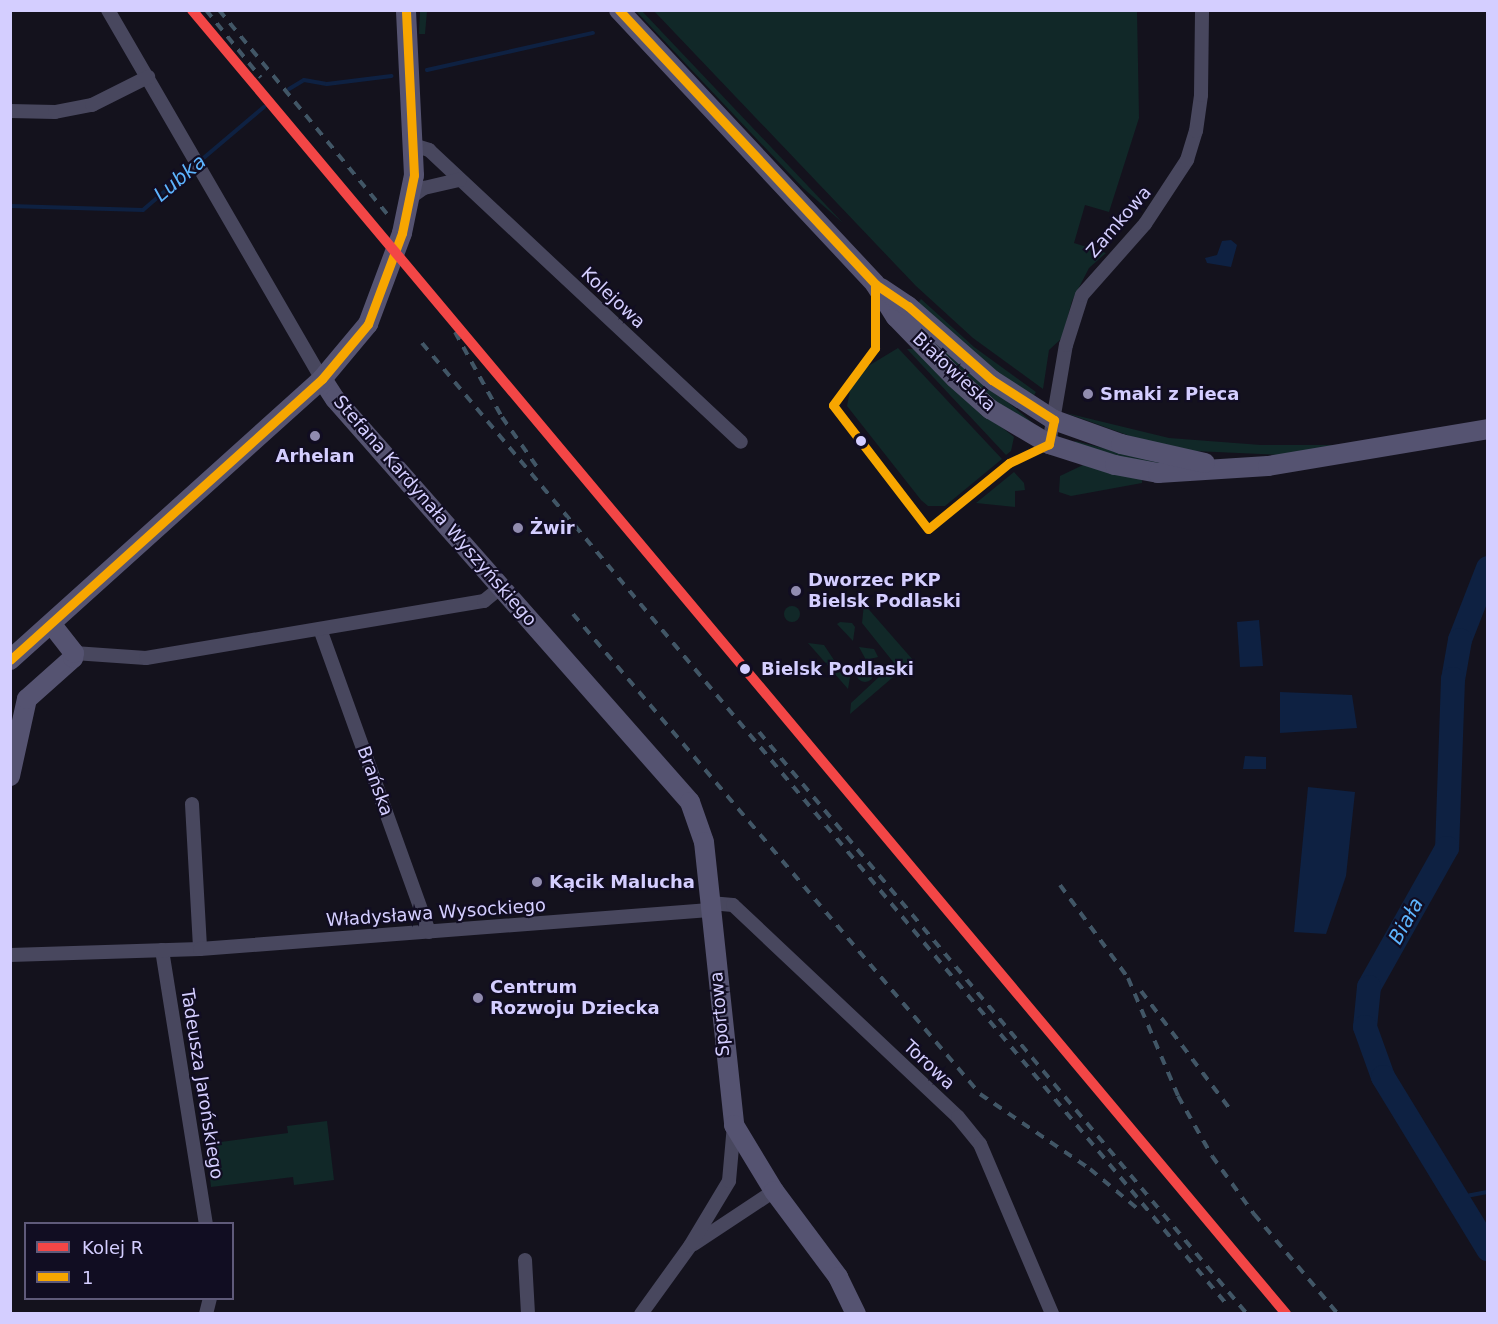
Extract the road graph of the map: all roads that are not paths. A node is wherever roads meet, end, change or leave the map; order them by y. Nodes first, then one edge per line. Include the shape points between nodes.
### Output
1 (108, 10) edge
2 (406, 10) edge
3 (619, 10) edge
4 (1202, 10) edge
5 (148, 77) junction
6 (10, 111) edge
7 (413, 145) junction
8 (460, 180) junction
9 (411, 197) junction
10 (875, 284) junction
11 (322, 379) junction
12 (1054, 420) junction
13 (1487, 429) edge
14 (741, 442) dead end
15 (1049, 444) junction
16 (1225, 468) junction
17 (501, 587) junction
18 (51, 624) junction
19 (321, 629) junction
20 (74, 653) junction
21 (10, 660) edge
22 (10, 776) edge
23 (192, 804) dead end
24 (710, 906) junction
25 (429, 932) junction
26 (200, 949) junction
27 (162, 950) junction
28 (10, 955) edge
29 (734, 1125) junction
30 (774, 1191) junction
31 (206, 1222) edge
32 (690, 1246) junction
33 (525, 1260) dead end
34 (528, 1314) edge
35 (641, 1314) edge
36 (856, 1314) edge
37 (1052, 1314) edge

1 - 5 street, Stefana Kardynała Wyszyńskiego
2 - 7 main road
3 - 10 main road, Białowieska
4 - 12 street, Zamkowa via 1201,96 1187,160 1145,224 1082,295 1066,345
5 - 6 street via 92,105 56,112
5 - 11 street, Stefana Kardynała Wyszyńskiego
7 - 8 street, Kolejowa via 429,150
7 - 9 main road
8 - 9 street via 424,188
8 - 14 street, Kolejowa
9 - 11 main road via 375,311 353,347
10 - 12 main road, Białowieska via 908,306 992,380
10 - 15 main road, Białowieska via 896,317 955,378 990,409
11 - 17 main road, Stefana Kardynała Wyszyńskiego via 335,399
11 - 18 main road
12 - 15 street, Zamkowa
12 - 16 main road, Białowieska via 1121,444
13 - 16 main road, Białowieska via 1302,461
15 - 16 main road, Białowieska via 1114,465 1158,473
17 - 19 street via 484,601
17 - 24 main road, Stefana Kardynała Wyszyńskiego via 690,802 704,842
18 - 20 main road
18 - 21 main road
19 - 20 street via 146,658
19 - 25 street, Brańska
20 - 22 main road via 27,699
23 - 26 street
24 - 25 street, Władysława Wysockiego
24 - 29 main road, Sportowa
24 - 37 street, Torowa via 733,904 958,1118 980,1144
25 - 26 street, Władysława Wysockiego
26 - 27 street, Władysława Wysockiego
27 - 28 street, Władysława Wysockiego
27 - 31 street, Tadeusza Jarońskiego
29 - 30 main road, Sportowa
29 - 32 street, Sportowa via 729,1181
30 - 32 street, Sportowa
30 - 36 main road via 838,1277
32 - 35 street, Sportowa
33 - 34 street

